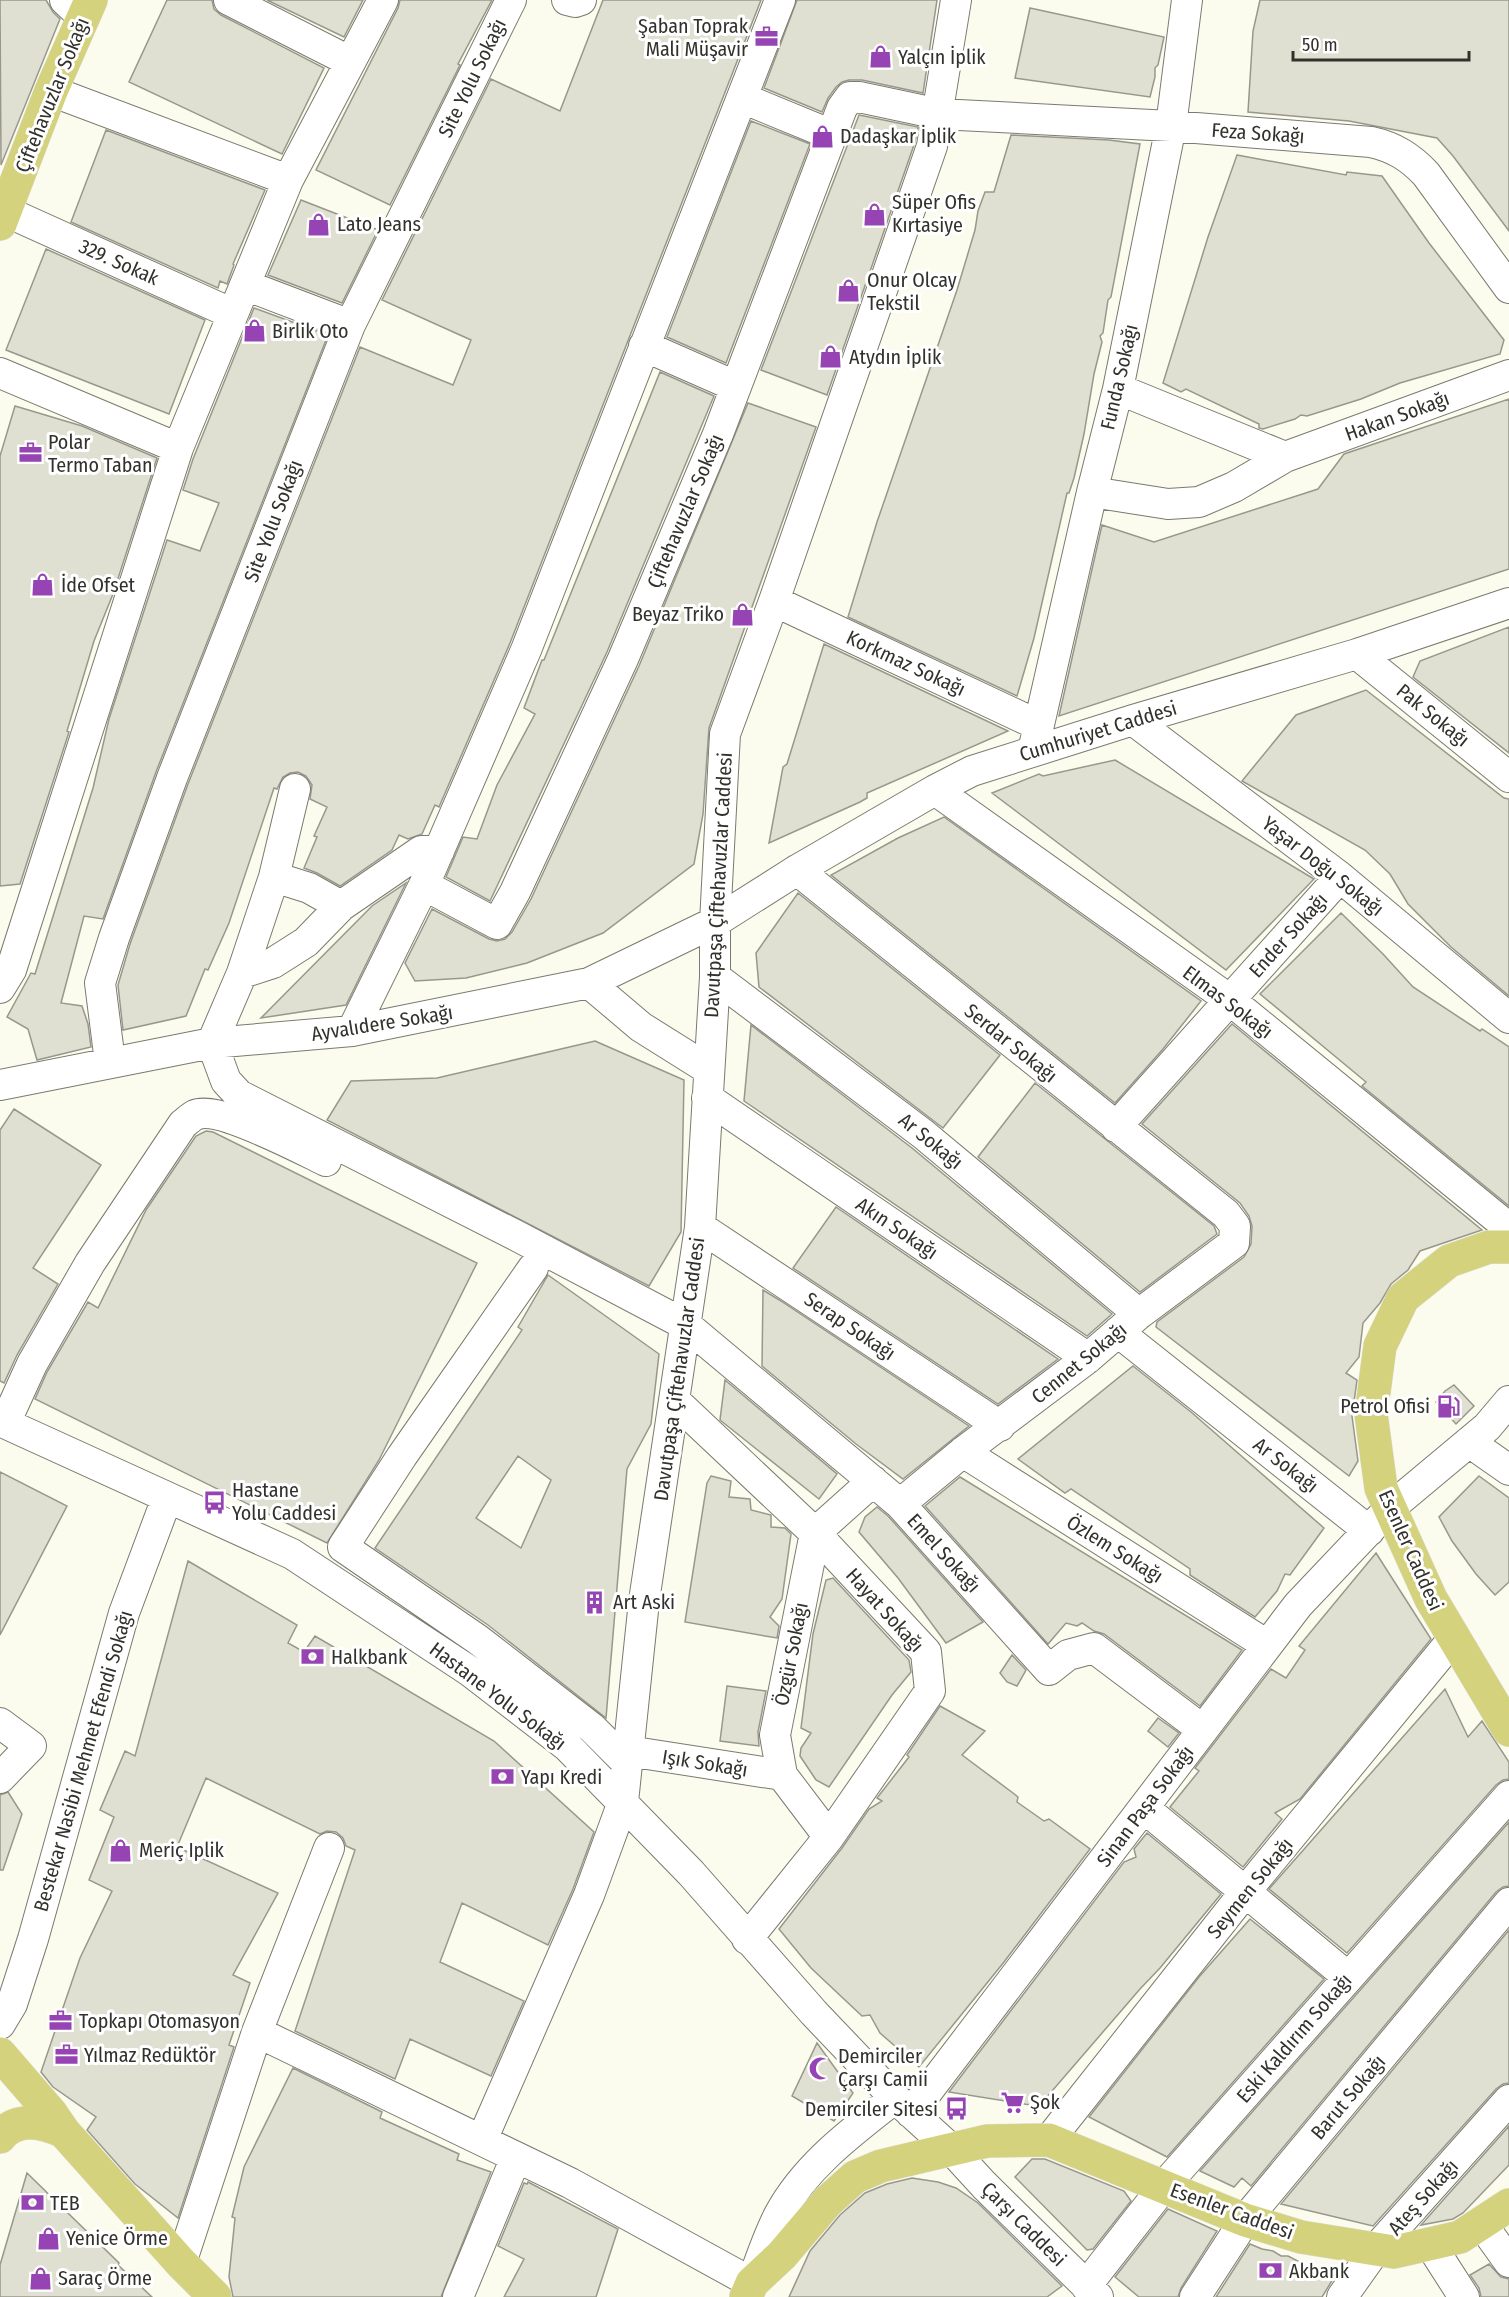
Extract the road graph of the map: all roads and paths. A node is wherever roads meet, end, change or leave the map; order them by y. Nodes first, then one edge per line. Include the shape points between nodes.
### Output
1 (229, 0) edge
2 (383, 0) edge
3 (511, 0) edge
4 (567, 0) edge
5 (581, 0) edge
6 (780, 0) edge
7 (956, 0) edge
8 (1187, 0) edge
9 (80, 6) edge
10 (349, 61) junction
11 (51, 92) junction
12 (742, 99) junction
13 (939, 114) junction
14 (1171, 126) junction
15 (832, 135) junction
16 (288, 180) junction
17 (2, 213) edge
18 (245, 285) junction
19 (1509, 288) edge
20 (233, 314) junction
21 (350, 325) junction
22 (644, 346) junction
23 (0, 373) edge
24 (1509, 375) edge
25 (735, 386) junction
26 (1118, 389) junction
27 (178, 448) junction
28 (1284, 457) junction
29 (1092, 492) junction
30 (774, 601) junction
31 (1509, 603) edge
32 (1357, 654) junction
33 (1133, 720) junction
34 (1035, 738) junction
35 (1509, 777) edge
36 (295, 789) dead end
37 (935, 790) junction
38 (439, 851) junction
39 (796, 870) junction
40 (274, 877) junction
41 (1340, 877) junction
42 (424, 885) junction
43 (341, 906) junction
44 (715, 922) junction
45 (242, 973) junction
46 (715, 977) junction
47 (589, 983) junction
48 (0, 988) edge
49 (1230, 1000) junction
50 (1509, 1018) edge
51 (352, 1031) junction
52 (212, 1043) junction
53 (110, 1062) junction
54 (708, 1083) junction
55 (0, 1085) edge
56 (1116, 1127) junction
57 (337, 1166) dead end
58 (1226, 1214) joint
59 (700, 1227) junction
60 (1509, 1228) edge
61 (1509, 1247) edge
62 (533, 1268) dead end
63 (1129, 1323) junction
64 (686, 1325) junction
65 (1088, 1358) junction
66 (675, 1401) junction
67 (1509, 1401) edge
68 (2, 1422) edge
69 (1000, 1426) junction
70 (1469, 1442) junction
71 (963, 1452) junction
72 (1509, 1470) edge
73 (873, 1481) junction
74 (167, 1498) junction
75 (900, 1504) junction
76 (1380, 1520) junction
77 (815, 1533) junction
78 (1454, 1638) junction
79 (1267, 1645) junction
80 (0, 1724) edge
81 (1203, 1730) junction
82 (1509, 1730) edge
83 (628, 1757) junction
84 (782, 1775) junction
85 (0, 1778) edge
86 (1509, 1796) edge
87 (623, 1802) junction
88 (1144, 1808) junction
89 (829, 1837) junction
90 (329, 1848) dead end
91 (1245, 1892) junction
92 (1509, 1903) edge
93 (747, 1939) junction
94 (1348, 1977) junction
95 (0, 2024) edge
96 (257, 2032) junction
97 (0, 2054) edge
98 (1509, 2100) edge
99 (903, 2105) junction
100 (64, 2132) junction
101 (0, 2137) edge
102 (482, 2140) junction
103 (1049, 2140) junction
104 (952, 2150) junction
105 (516, 2157) junction
106 (1164, 2186) junction
107 (1509, 2205) edge
108 (1245, 2220) junction
109 (1481, 2223) junction
110 (1430, 2244) junction
111 (1376, 2249) junction
112 (1509, 2262) edge
113 (181, 2263) junction
114 (749, 2290) edge
115 (1092, 2292) edge
116 (215, 2297) edge
117 (458, 2297) edge
118 (1195, 2297) edge
119 (1342, 2297) edge
120 (1464, 2297) edge

1 - 10 street
2 - 10 street
3 - 21 street, Site Yolu Sokağı
4 - 5 street
6 - 12 street
7 - 13 street, Davutpaşa Çiftehavuzlar Caddesi
8 - 14 street, Funda Sokağı
9 - 11 main road, Çiftehavuzlar Sokağı
10 - 16 street
11 - 16 street
11 - 17 main road, Çiftehavuzlar Sokağı
12 - 15 street
12 - 22 street
13 - 14 street, Feza Sokağı
13 - 15 street, Çiftehavuzlar Sokağı via 853,96 846,100
13 - 30 street, Davutpaşa Çiftehavuzlar Caddesi via 932,146
14 - 19 street, Feza Sokağı via 1387,146 1426,174
14 - 26 street, Funda Sokağı
15 - 25 street, Çiftehavuzlar Sokağı
16 - 18 street
17 - 20 street, 329. Sokak
18 - 20 street
18 - 21 street
20 - 27 street
21 - 53 street, Site Yolu Sokağı via 172,778 114,938 100,983
22 - 25 street
22 - 38 street via 525,650
23 - 27 street
24 - 28 street, Hakan Sokağı
25 - 42 street, Çiftehavuzlar Sokağı via 623,659 497,924
26 - 28 street
26 - 29 street, Funda Sokağı
27 - 48 street via 11,970
28 - 29 street, Hakan Sokağı via 1234,487 1198,502 1168,504
29 - 34 street, Funda Sokağı
30 - 34 street, Korkmaz Sokağı
30 - 44 street, Davutpaşa Çiftehavuzlar Caddesi via 725,734
31 - 32 street, Cumhuriyet Caddesi
32 - 33 street, Cumhuriyet Caddesi
32 - 35 street, Pak Sokağı
33 - 34 street, Cumhuriyet Caddesi
33 - 41 street, Yaşar Doğu Sokağı
34 - 37 street, Cumhuriyet Caddesi
36 - 40 street
37 - 39 street, Cumhuriyet Caddesi
37 - 49 street, Elmas Sokağı
38 - 42 street
38 - 43 street via 421,850
39 - 44 street, Cumhuriyet Caddesi
39 - 56 street, Serdar Sokağı
40 - 43 street via 309,888
40 - 45 street
41 - 49 street, Ender Sokağı
41 - 50 street, Yaşar Doğu Sokağı
42 - 51 street
43 - 45 street via 306,942 273,963
44 - 46 street, Davutpaşa Çiftehavuzlar Caddesi
44 - 47 street, Ayvalıdere Sokağı
45 - 52 street
46 - 54 street, Davutpaşa Çiftehavuzlar Caddesi
46 - 63 street, Ar Sokağı via 923,1134
47 - 51 street, Ayvalıdere Sokağı
47 - 54 street, Akın Sokağı
49 - 56 street, Ender Sokağı
49 - 60 street, Elmas Sokağı
51 - 52 street, Ayvalıdere Sokağı
52 - 53 street, Ayvalıdere Sokağı
52 - 64 street, Emel Sokağı via 226,1080 239,1095
53 - 55 street, Ayvalıdere Sokağı
54 - 59 street, Davutpaşa Çiftehavuzlar Caddesi
54 - 65 street, Akın Sokağı
56 - 58 street, Serdar Sokağı
57 - 68 street via 249,1125 216,1114 196,1114 183,1124 90,1263
58 - 63 street, Cennet Sokağı via 1235,1226 1234,1243
59 - 64 street, Davutpaşa Çiftehavuzlar Caddesi
59 - 69 street, Serap Sokağı
61 - 76 main road, Esenler Caddesi via 1489,1247 1449,1261 1403,1298 1380,1346 1371,1414 1381,1488
62 - 83 street via 343,1547 477,1639
63 - 65 street, Cennet Sokağı
63 - 76 street, Ar Sokağı
64 - 66 street, Davutpaşa Çiftehavuzlar Caddesi
64 - 73 street, Emel Sokağı
65 - 69 street, Cennet Sokağı
66 - 77 street, Hayat Sokağı
66 - 83 street, Davutpaşa Çiftehavuzlar Caddesi via 644,1601
67 - 70 street, Sinan Paşa Sokağı
68 - 74 street, Hastane Yolu Sokağı
69 - 71 street, Cennet Sokağı
70 - 72 street
70 - 76 street, Sinan Paşa Sokağı
71 - 75 street, Cennet Sokağı
71 - 79 street, Özlem Sokağı
73 - 75 street, Emel Sokağı
73 - 77 street
74 - 87 street, Hastane Yolu Sokağı via 291,1554 471,1672 567,1746
74 - 95 street, Bestekar Nasibi Mehmet Efendi Sokağı via 124,1613 33,1939 12,2004
75 - 81 street, Emel Sokağı via 1049,1670 1068,1655 1094,1648
76 - 78 main road, Esenler Caddesi
76 - 79 street, Sinan Paşa Sokağı via 1298,1605
77 - 84 street, Özgür Sokağı via 775,1735
77 - 89 street, Hayat Sokağı via 926,1652 930,1691
78 - 82 main road, Esenler Caddesi
78 - 91 street, Seymen Sokağı
79 - 81 street, Sinan Paşa Sokağı
80 - 85 street via 31,1746
81 - 88 street, Sinan Paşa Sokağı
83 - 84 street, Işık Sokağı
83 - 87 street, Davutpaşa Çiftehavuzlar Caddesi
84 - 89 street, Özgür Sokağı
86 - 94 street, Eski Kaldırım Sokağı
87 - 93 street, Hastane Yolu Sokağı
87 - 102 street, Davutpaşa Çiftehavuzlar Caddesi via 589,1895
88 - 91 street
88 - 99 street, Sinan Paşa Sokağı
89 - 93 street, Hayat Sokağı
90 - 96 street
91 - 94 street
91 - 103 street, Seymen Sokağı
92 - 108 street, Barut Sokağı
93 - 99 street, Hastane Yolu Sokağı
94 - 106 street, Eski Kaldırım Sokağı
96 - 102 street
96 - 113 street
97 - 100 main road
98 - 111 street, Ateş Sokağı
99 - 104 street, Hastane Yolu Sokağı
99 - 114 street, Sinan Paşa Sokağı via 850,2133 793,2194 766,2243
100 - 101 main road via 45,2123 28,2122
100 - 113 main road
102 - 105 street
103 - 104 main road, Esenler Caddesi via 987,2140
103 - 106 main road, Esenler Caddesi
104 - 114 main road, Esenler Caddesi via 881,2166 855,2177 827,2202
104 - 115 street, Çarşı Caddesi
105 - 114 street via 570,2184
105 - 117 street
106 - 108 main road, Esenler Caddesi
106 - 115 street, Eski Kaldırım Sokağı
107 - 109 main road, Esenler Caddesi
108 - 111 main road, Esenler Caddesi via 1301,2236
108 - 118 street, Barut Sokağı
109 - 110 main road, Esenler Caddesi via 1460,2237
109 - 112 street
110 - 111 main road, Esenler Caddesi via 1394,2252
110 - 120 street
111 - 119 street, Ateş Sokağı
113 - 116 main road

